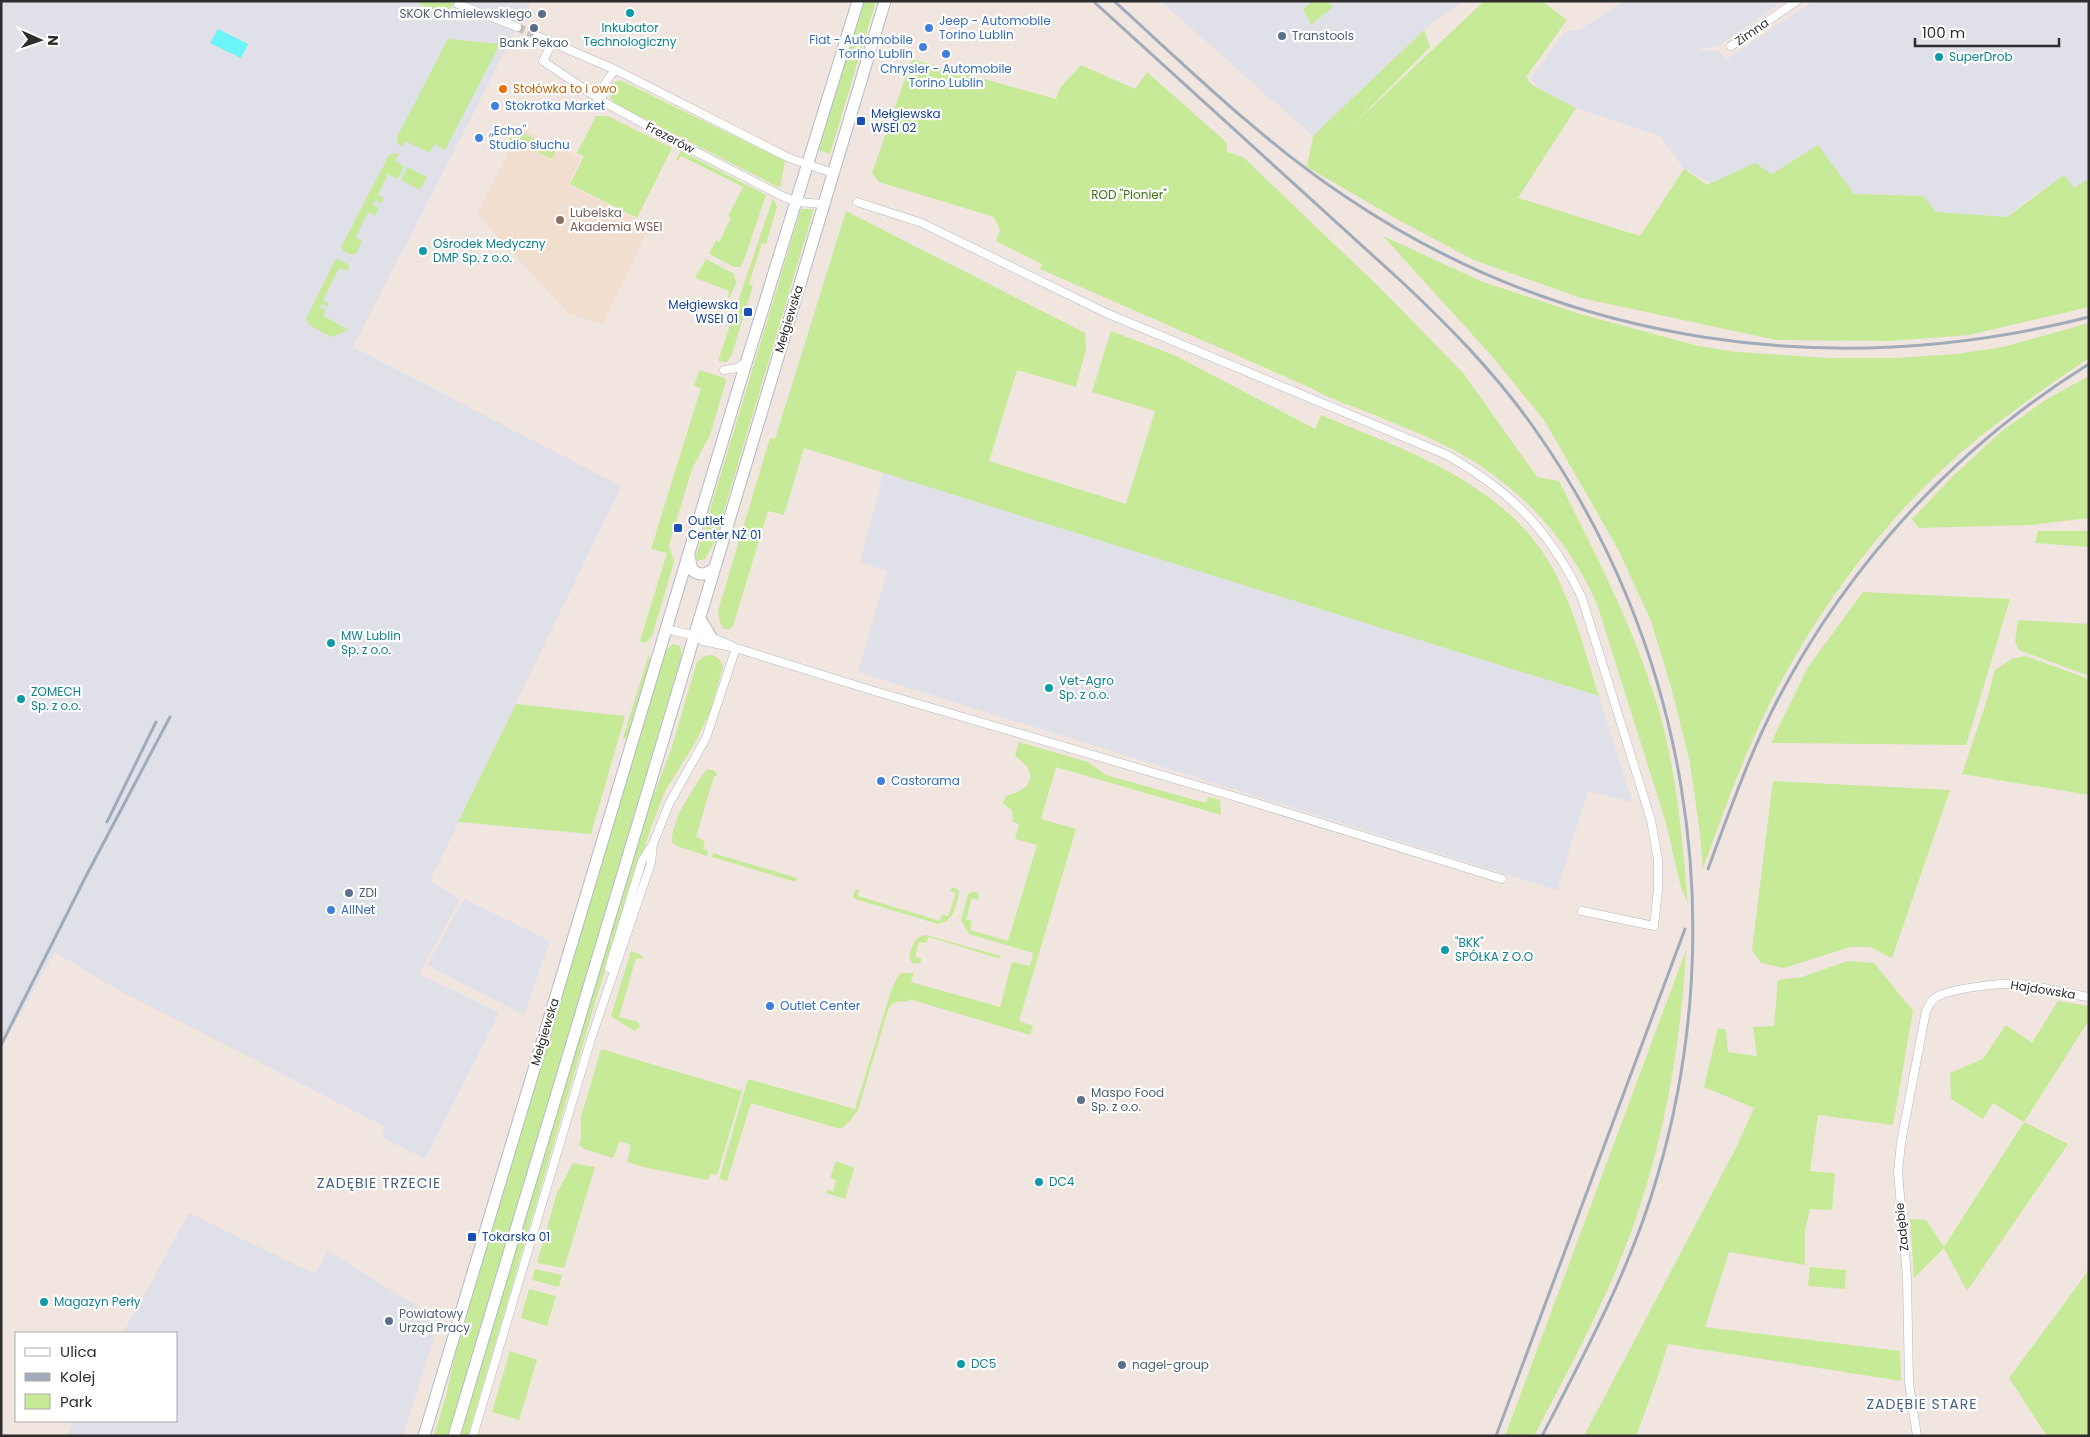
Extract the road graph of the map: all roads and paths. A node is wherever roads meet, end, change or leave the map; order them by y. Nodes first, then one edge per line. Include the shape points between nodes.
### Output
1 (858, 1) edge
2 (885, 1) edge
3 (1797, 1) edge
4 (458, 4) dead end
5 (517, 27) tunnel mouth
6 (537, 36) tunnel mouth
7 (552, 43) junction
8 (1731, 46) dead end
9 (616, 70) junction
10 (602, 101) junction
11 (808, 164) junction
12 (832, 173) junction
13 (797, 202) junction
14 (856, 202) dead end
15 (823, 204) junction
16 (747, 360) junction
17 (739, 386) junction
18 (689, 554) junction
19 (715, 568) junction
20 (700, 619) junction
21 (667, 629) junction
22 (695, 636) junction
23 (711, 637) junction
24 (736, 648) junction
25 (1502, 879) dead end
26 (1582, 911) dead end
27 (2089, 997) edge
28 (1923, 1020) joint
29 (424, 1436) edge
30 (454, 1436) edge
31 (473, 1436) edge
32 (1917, 1436) edge

1 - 11 main road, Mełgiewska
2 - 12 main road, Mełgiewska
3 - 8 street, Zimna
4 - 5 street
6 - 7 street
7 - 9 street
7 - 10 street, Frezerów via 543,61
9 - 10 street via 606,83
9 - 11 street
10 - 13 street, Frezerów
11 - 12 street
11 - 13 main road, Mełgiewska
12 - 15 main road, Mełgiewska
13 - 15 street, Frezerów
13 - 16 main road, Mełgiewska
14 - 26 street via 922,223 1106,313 1448,455 1505,493 1529,516 1568,568 1582,598 1651,820 1654,840 1658,889 1654,926
15 - 19 main road, Mełgiewska
16 - 17 main road, Mełgiewska
16 - 17 street via 738,368 724,370
17 - 18 main road, Mełgiewska
18 - 19 main road via 692,570 697,574
18 - 21 main road, Mełgiewska
19 - 20 main road, Mełgiewska
20 - 22 main road, Mełgiewska
20 - 23 main road
21 - 22 street
21 - 29 main road, Mełgiewska
22 - 23 street
22 - 24 street via 703,642
22 - 30 main road, Mełgiewska
23 - 24 street
24 - 25 street
24 - 31 street via 706,738 669,804 653,844 649,872 590,1042
27 - 28 street, Hajdowska via 2022,984 1976,988 1935,998
28 - 32 street, Zadębie via 1898,1172 1907,1277 1908,1366

